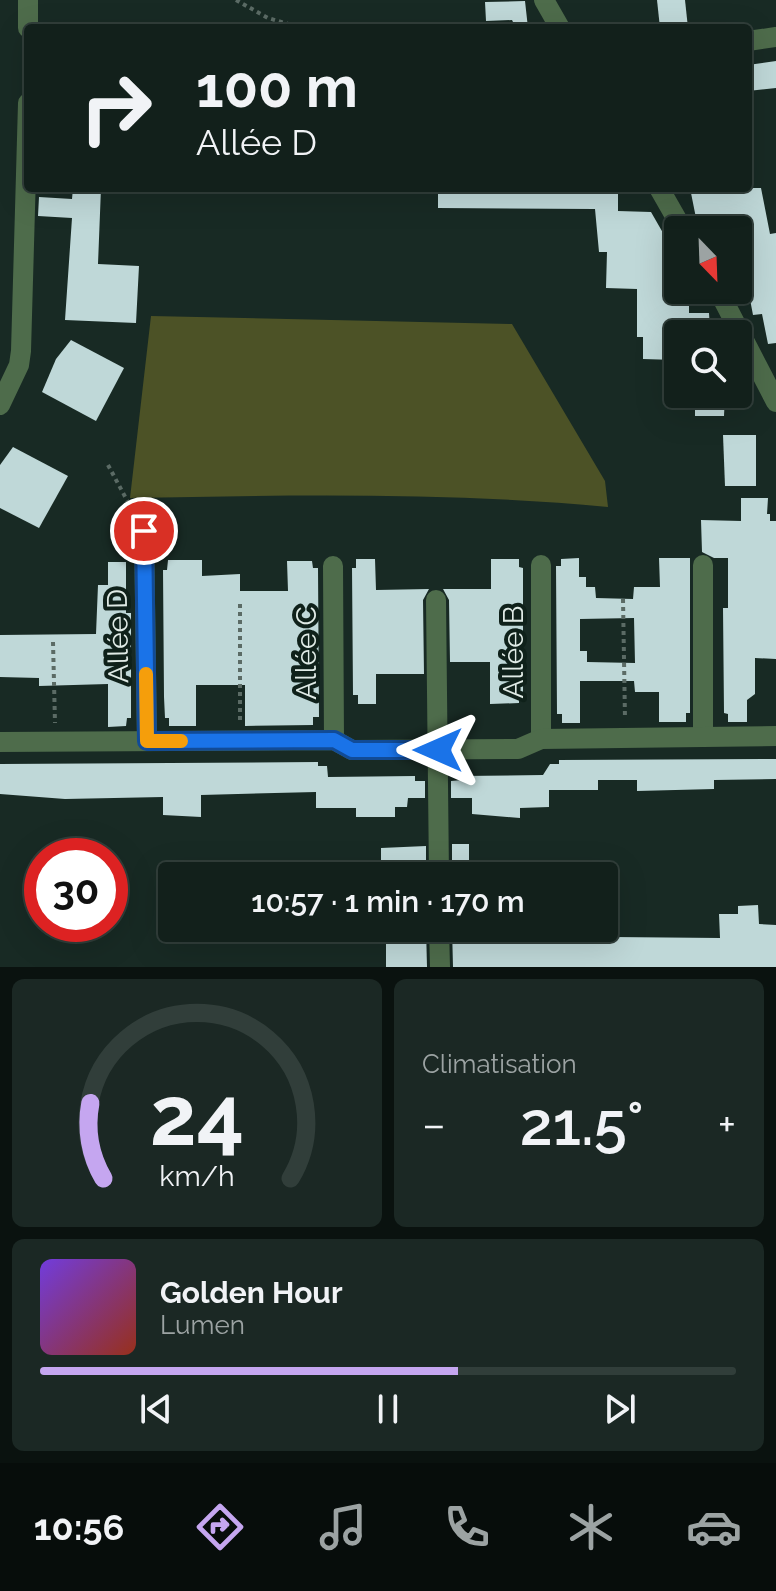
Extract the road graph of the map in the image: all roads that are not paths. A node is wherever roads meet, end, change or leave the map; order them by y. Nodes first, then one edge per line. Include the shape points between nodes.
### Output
1 (28, 0) edge
2 (544, 0) edge
3 (28, 24) edge
4 (558, 24) edge
5 (776, 37) edge
6 (752, 40) edge
7 (25, 192) edge
8 (661, 192) edge
9 (675, 216) edge
10 (725, 304) edge
11 (776, 402) edge
12 (0, 405) edge
13 (144, 531) road end
14 (541, 565) dead end
15 (703, 565) dead end
16 (333, 566) dead end
17 (436, 600) dead end
18 (776, 736) edge
19 (703, 737) junction
20 (541, 739) junction
21 (334, 740) junction
22 (147, 741) junction
23 (0, 742) edge
24 (438, 750) junction
25 (439, 862) edge
26 (439, 942) edge
27 (440, 967) edge

1 - 3 street
2 - 4 street
5 - 6 street
7 - 12 street via 21,351
8 - 9 street
10 - 11 street
13 - 22 street, Allée D
14 - 20 street, Allée B
15 - 19 street
16 - 21 street, Allée C
17 - 24 street
18 - 19 street
19 - 20 street
20 - 24 street via 518,749
21 - 22 street
21 - 24 street via 352,750
22 - 23 street
24 - 25 street
26 - 27 street

